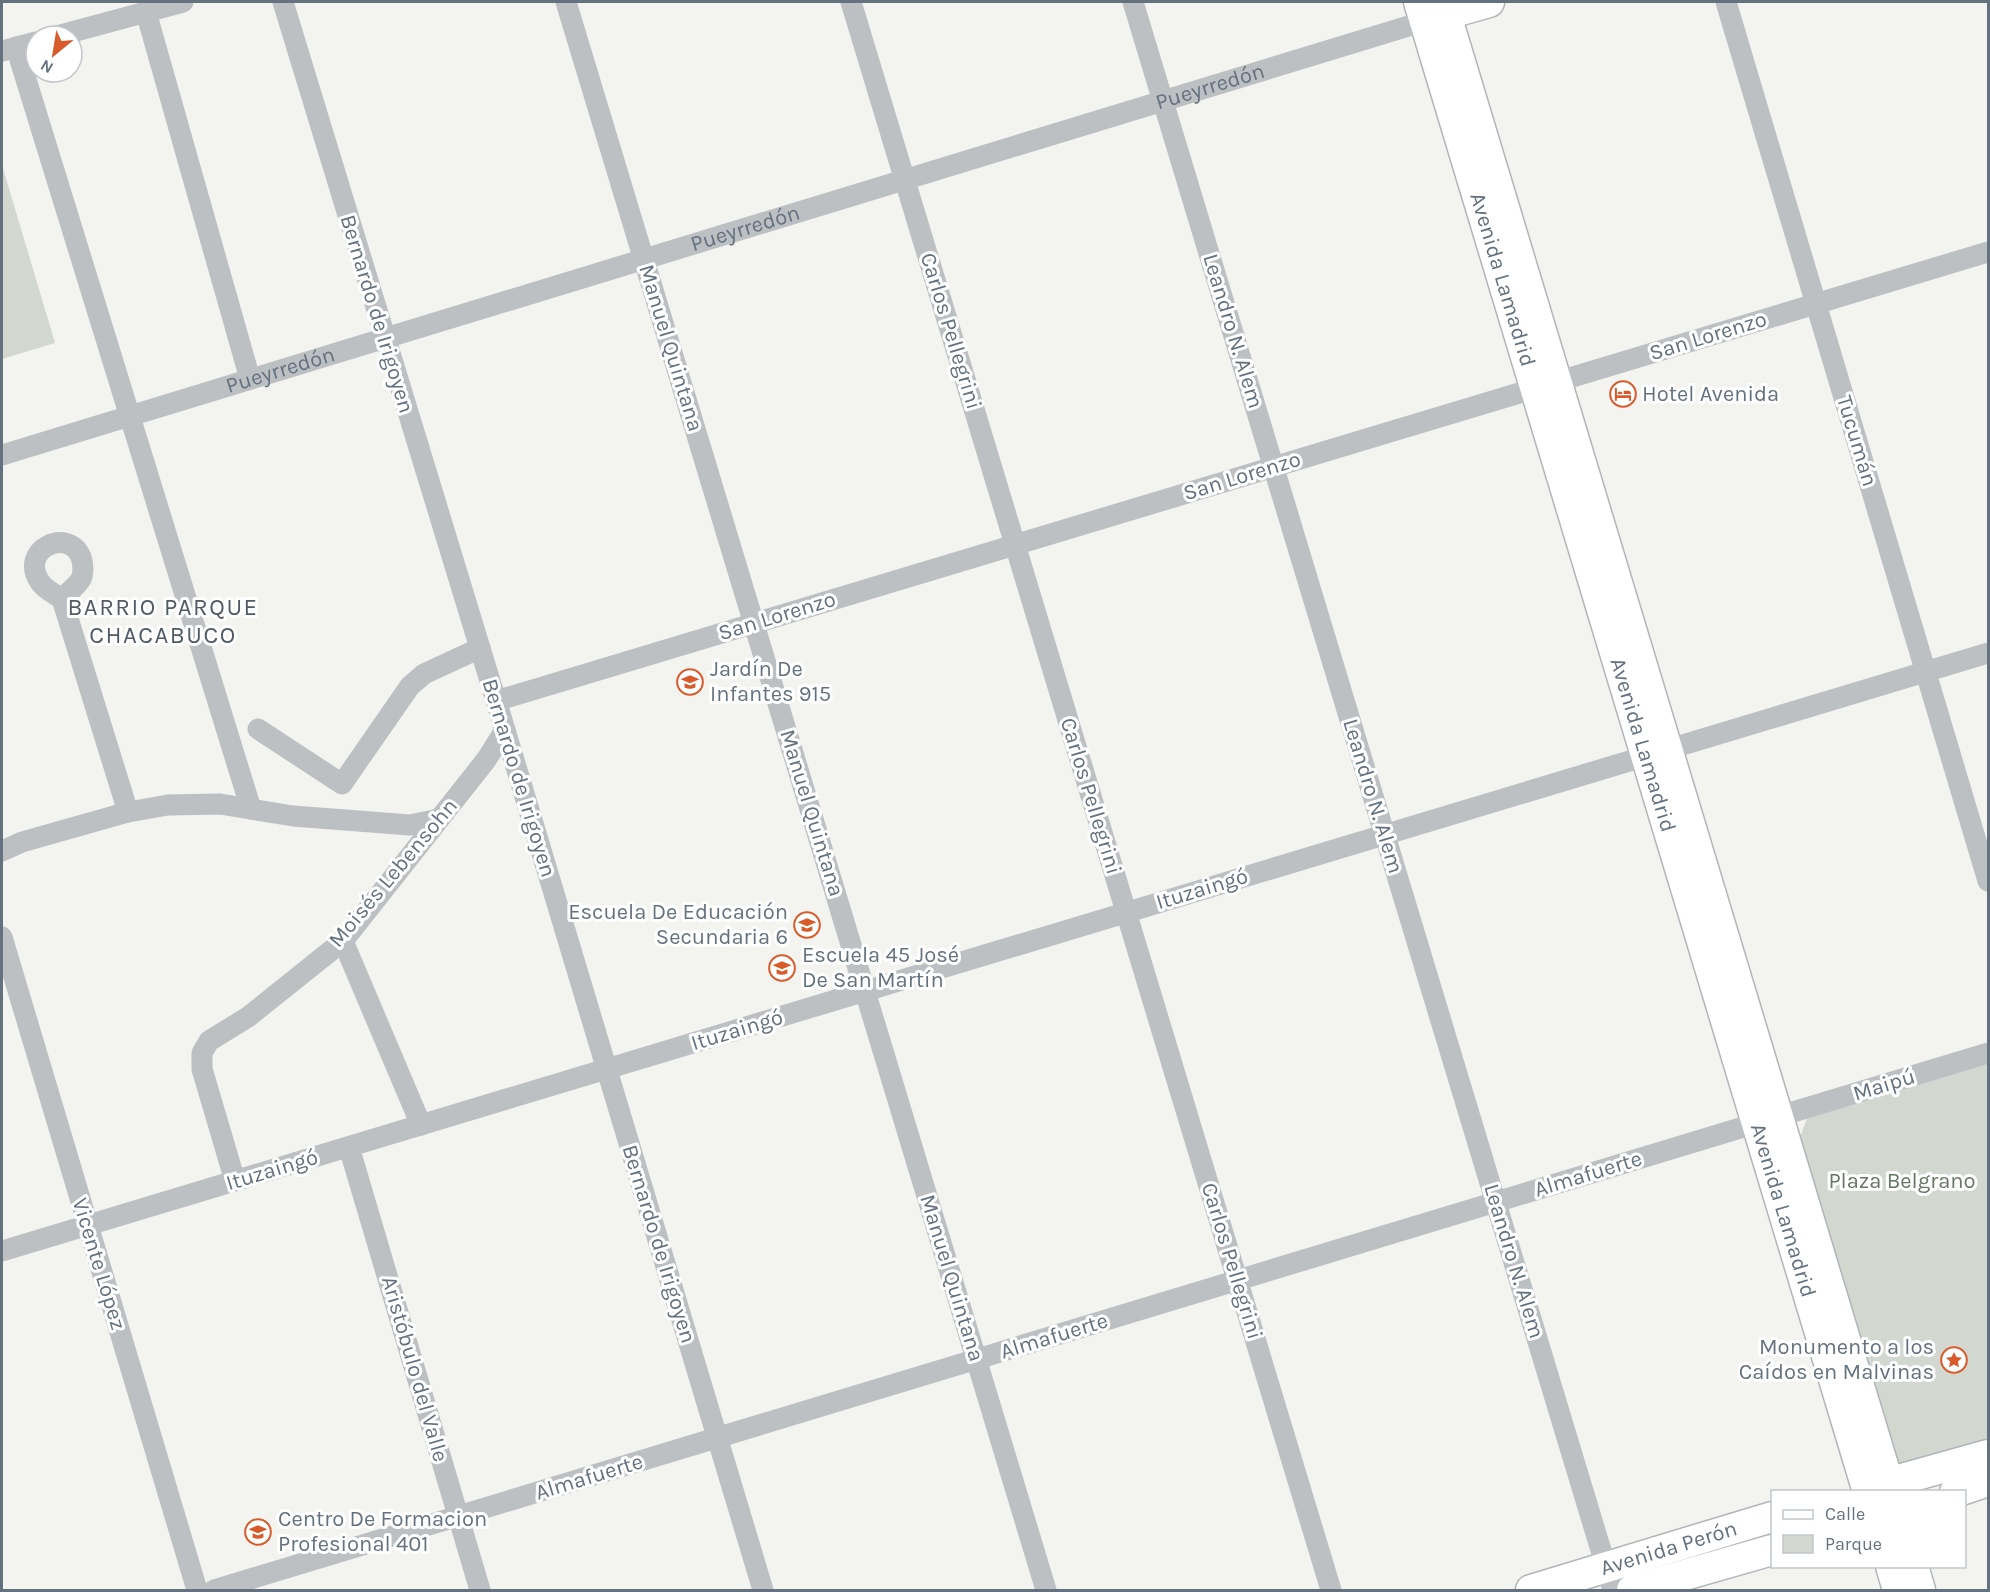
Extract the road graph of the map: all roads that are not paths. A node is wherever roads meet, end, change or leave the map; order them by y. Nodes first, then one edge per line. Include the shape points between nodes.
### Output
1 (183, 2) edge
2 (283, 2) edge
3 (567, 2) edge
4 (851, 2) edge
5 (1133, 2) edge
6 (1490, 2) edge
7 (1726, 2) edge
8 (1433, 10) edge
9 (146, 12) junction
10 (84, 29) edge
11 (24, 45) edge
12 (9, 49) edge
13 (1163, 100) junction
14 (905, 179) junction
15 (1989, 252) edge
16 (644, 259) junction
17 (1816, 304) junction
18 (384, 338) junction
19 (250, 379) junction
20 (1546, 385) junction
21 (130, 416) junction
22 (2, 455) edge
23 (1274, 467) junction
24 (1015, 544) junction
25 (62, 599) dead end
26 (754, 623) junction
27 (480, 648) junction
28 (1989, 652) edge
29 (1926, 671) junction
30 (496, 701) junction
31 (258, 729) dead end
32 (505, 730) junction
33 (1656, 752) junction
34 (251, 809) junction
35 (128, 812) junction
36 (439, 819) junction
37 (1384, 834) junction
38 (2, 851) edge
39 (1989, 881) edge
40 (1126, 912) junction
41 (2, 937) edge
42 (343, 940) junction
43 (865, 991) junction
44 (1989, 1053) edge
45 (606, 1069) junction
46 (1767, 1120) junction
47 (421, 1125) junction
48 (349, 1147) junction
49 (235, 1181) junction
50 (1496, 1202) junction
51 (88, 1226) junction
52 (2, 1251) edge
53 (1238, 1280) junction
54 (976, 1359) junction
55 (717, 1438) junction
56 (1989, 1455) edge
57 (1989, 1481) edge
58 (1874, 1489) edge
59 (1958, 1490) edge
60 (458, 1516) junction
61 (1771, 1518) edge
62 (1771, 1551) edge
63 (1892, 1568) edge
64 (1914, 1568) edge
65 (1610, 1579) edge
66 (196, 1590) edge
67 (214, 1590) edge
68 (480, 1590) edge
69 (763, 1590) edge
70 (1046, 1590) edge
71 (1331, 1590) edge
72 (1531, 1590) edge
73 (1632, 1590) edge
74 (1898, 1590) edge
75 (1920, 1590) edge

1 - 9 street
2 - 18 street, Bernardo de Irigoyen
3 - 16 street, Manuel Quintana
4 - 14 street, Carlos Pellegrini
5 - 13 street, Leandro N. Alem
6 - 8 main road, Pueyrredón
7 - 17 street, Tucumán
8 - 13 street, Pueyrredón
8 - 20 main road, Avenida Lamadrid
9 - 10 street
9 - 19 street
11 - 12 street
12 - 21 street
13 - 14 street, Pueyrredón
13 - 23 street, Leandro N. Alem
14 - 16 street, Pueyrredón
14 - 24 street, Carlos Pellegrini
15 - 17 street, San Lorenzo
16 - 18 street, Pueyrredón
16 - 26 street, Manuel Quintana
17 - 20 street, San Lorenzo
17 - 29 street, Tucumán
18 - 19 street, Pueyrredón
18 - 27 street, Bernardo de Irigoyen
19 - 21 street, Pueyrredón
20 - 23 street, San Lorenzo
20 - 33 main road, Avenida Lamadrid
21 - 22 street, Pueyrredón
21 - 34 street
23 - 24 street, San Lorenzo
23 - 37 street, Leandro N. Alem
24 - 26 street, San Lorenzo
24 - 40 street, Carlos Pellegrini
25 - 35 street
26 - 30 street, San Lorenzo
26 - 43 street, Manuel Quintana
27 - 30 street, Bernardo de Irigoyen
27 - 31 street via 424,674 410,686 342,784
28 - 29 street, Ituzaingó
29 - 33 street, Ituzaingó
29 - 39 street, Tucumán
30 - 32 street, Bernardo de Irigoyen
32 - 36 street, Moisés Lebensohn
32 - 45 street, Bernardo de Irigoyen
33 - 37 street, Ituzaingó
33 - 46 main road, Avenida Lamadrid
34 - 35 street via 220,804 168,805
34 - 36 street via 410,825
35 - 38 street
36 - 42 street, Moisés Lebensohn
37 - 40 street, Ituzaingó
37 - 50 street, Leandro N. Alem
40 - 43 street, Ituzaingó
40 - 53 street, Carlos Pellegrini
41 - 51 street, Vicente López
42 - 47 street
42 - 49 street, Moisés Lebensohn via 248,1017 209,1041 202,1053 202,1069
43 - 45 street, Ituzaingó
43 - 54 street, Manuel Quintana
44 - 46 street, Maipú
45 - 47 street, Ituzaingó
45 - 55 street, Bernardo de Irigoyen
46 - 50 street, Almafuerte
46 - 58 main road, Avenida Lamadrid
47 - 48 street, Ituzaingó
48 - 49 street, Ituzaingó
48 - 60 street, Aristóbulo del Valle
49 - 51 street, Ituzaingó
50 - 53 street, Almafuerte
50 - 65 street, Leandro N. Alem
51 - 52 street, Ituzaingó
51 - 66 street, Vicente López
53 - 54 street, Almafuerte
53 - 71 street, Carlos Pellegrini
54 - 55 street, Almafuerte
54 - 70 street, Manuel Quintana
55 - 60 street, Almafuerte
55 - 69 street, Bernardo de Irigoyen
56 - 58 main road
57 - 59 main road
60 - 67 street, Almafuerte
60 - 68 street, Aristóbulo del Valle
61 - 65 main road, Avenida Perón
62 - 73 main road, Avenida Perón
63 - 74 main road
64 - 75 main road
65 - 72 main road, Avenida Perón

